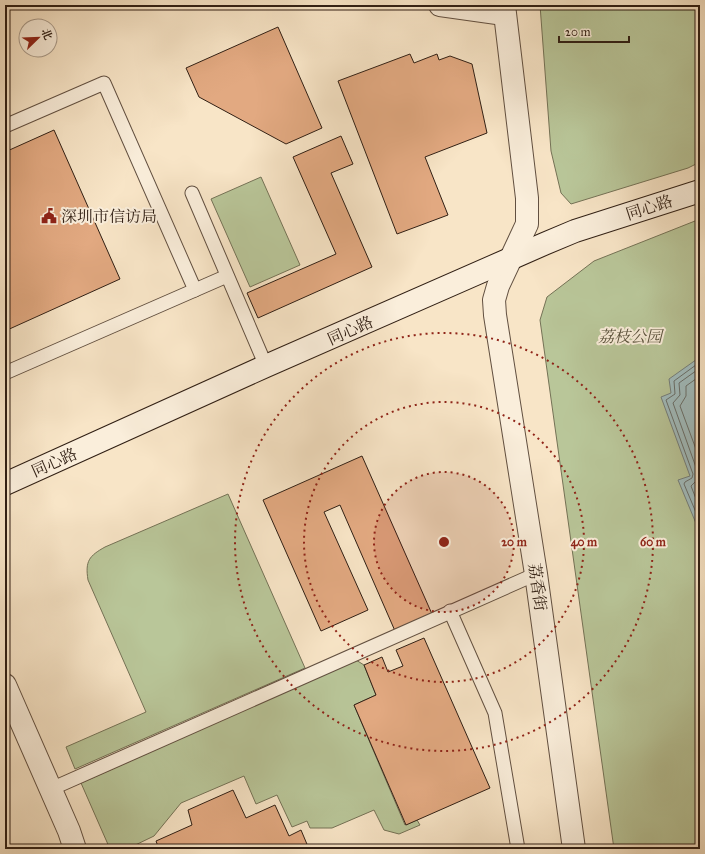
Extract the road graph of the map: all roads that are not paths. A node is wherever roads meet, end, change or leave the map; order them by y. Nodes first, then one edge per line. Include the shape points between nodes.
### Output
1 (440, 5) edge
2 (504, 9) edge
3 (5, 126) edge
4 (700, 190) edge
5 (192, 193) dead end
6 (511, 258) junction
7 (227, 276) junction
8 (195, 290) junction
9 (266, 366) junction
10 (5, 374) edge
11 (5, 484) edge
12 (536, 574) junction
13 (450, 611) junction
14 (5, 685) edge
15 (51, 789) junction
16 (75, 849) edge
17 (518, 849) edge
18 (574, 849) edge

1 - 2 street
2 - 6 street, 荔香街 via 527,198 527,224
3 - 8 lane via 104,83
4 - 6 street, 同心路 via 575,231
5 - 7 lane
6 - 9 street, 同心路
6 - 12 street, 荔香街 via 494,300 495,315
7 - 8 lane
7 - 9 lane
8 - 10 lane
9 - 11 street, 同心路
12 - 13 lane
12 - 18 street, 荔香街
13 - 15 lane
13 - 17 lane via 495,713
14 - 15 street
15 - 16 street

